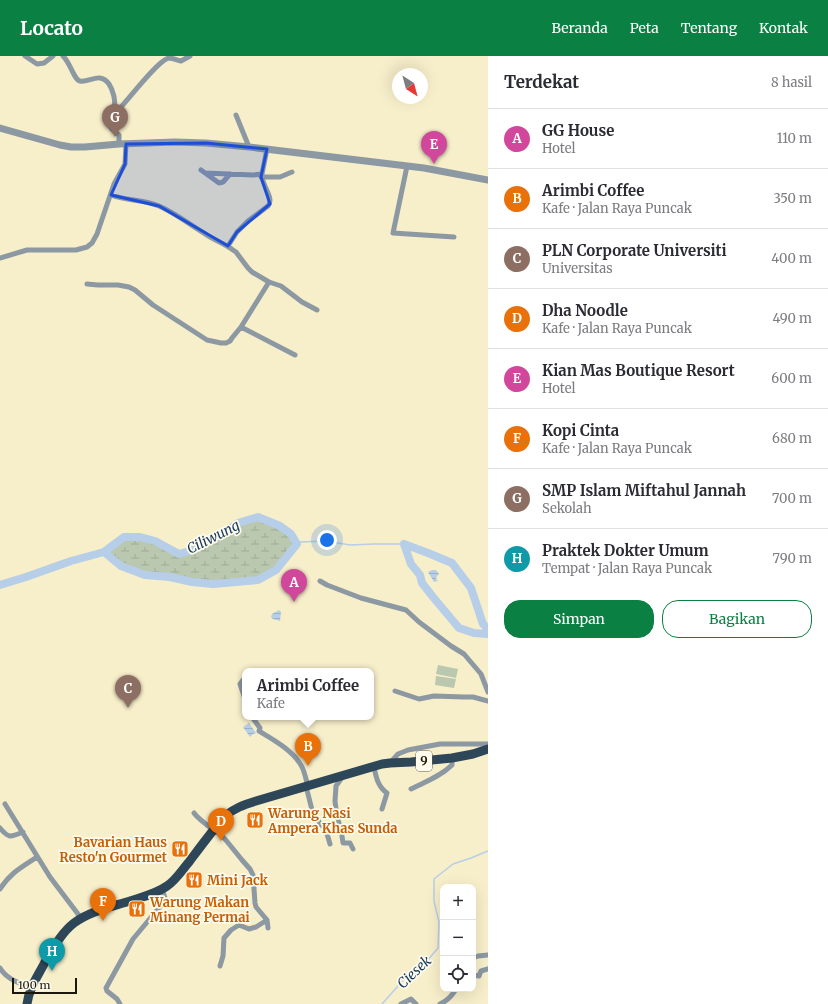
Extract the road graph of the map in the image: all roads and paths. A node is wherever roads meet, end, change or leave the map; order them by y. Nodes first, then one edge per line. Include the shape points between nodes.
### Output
1 (25, 56) edge
2 (53, 56) edge
3 (63, 56) edge
4 (190, 56) edge
5 (172, 57) edge
6 (113, 111) junction
7 (236, 115) dead end
8 (0, 128) edge
9 (122, 144) junction
10 (248, 147) junction
11 (267, 149) junction
12 (407, 166) junction
13 (292, 172) dead end
14 (230, 174) junction
15 (261, 175) junction
16 (488, 180) edge
17 (111, 194) junction
18 (454, 237) dead end
19 (228, 246) junction
20 (0, 258) edge
21 (268, 282) junction
22 (88, 284) dead end
23 (317, 310) dead end
24 (241, 327) junction
25 (295, 355) dead end
26 (320, 581) dead end
27 (395, 691) dead end
28 (488, 692) edge
29 (488, 701) edge
30 (254, 720) edge
31 (488, 744) edge
32 (488, 749) edge
33 (452, 758) junction
34 (390, 763) junction
35 (374, 767) junction
36 (344, 775) junction
37 (307, 786) junction
38 (411, 789) dead end
39 (5, 804) dead end
40 (382, 809) dead end
41 (194, 813) dead end
42 (0, 828) edge
43 (213, 830) junction
44 (23, 832) junction
45 (330, 844) dead end
46 (353, 849) dead end
47 (37, 856) junction
48 (0, 877) edge
49 (5, 881) junction
50 (0, 889) edge
51 (162, 889) junction
52 (81, 918) junction
53 (267, 920) junction
54 (268, 928) dead end
55 (488, 955) edge
56 (476, 957) edge
57 (220, 966) dead end
58 (0, 968) edge
59 (488, 968) edge
60 (476, 976) edge
61 (31, 988) junction
62 (454, 992) edge
63 (27, 1004) edge
64 (120, 1004) edge
65 (402, 1004) edge
66 (416, 1004) edge
67 (440, 1004) edge

1 - 2 street via 37,64 44,63
3 - 6 street via 78,80 96,78 107,82 115,101
4 - 5 street via 181,61
5 - 6 street via 165,59 118,110
6 - 9 street via 110,126 119,134
7 - 10 street
8 - 9 street via 71,147
9 - 10 street via 175,142
9 - 17 street via 125,164
10 - 11 street
11 - 12 street
11 - 15 street
12 - 16 street
12 - 18 street via 393,233
13 - 15 street via 280,178
14 - 14 street via 220,184 203,171
14 - 15 street
15 - 19 street via 270,204 237,232
17 - 19 street via 159,206
17 - 20 street via 98,234 84,249 27,250
19 - 21 street via 236,252 249,270
21 - 23 street via 279,285
21 - 24 street
22 - 24 street via 129,286 207,340 226,343
24 - 25 street
26 - 28 street via 361,598 406,610 464,654 481,674
27 - 29 street via 419,699 434,696 473,697
30 - 37 street via 260,728 259,731 280,744 295,758 302,768
31 - 34 street via 440,744 408,750 398,754
32 - 33 highway, 9
33 - 34 highway, 9
33 - 38 street via 452,765 447,769
34 - 35 highway, 9
35 - 36 highway, 9
35 - 40 street via 378,784 387,793
36 - 37 highway, 9
36 - 46 street via 336,786 335,801 343,843 350,843
37 - 43 highway, 9 via 233,809
37 - 45 street via 313,814 321,825 326,827
39 - 44 street
41 - 43 street
42 - 44 street via 10,837
43 - 51 highway, 9 via 180,873
43 - 53 street via 225,839 250,869 253,874 256,907
44 - 47 street
47 - 49 street
47 - 52 street
48 - 49 street
49 - 50 street
51 - 52 highway, 9
51 - 64 street via 165,898 163,903 133,938 106,988
52 - 61 highway, 9 via 61,937
53 - 54 street
53 - 57 street via 249,929 239,925 225,936
55 - 56 street
58 - 61 street via 7,976
59 - 60 street
61 - 63 highway, 9
62 - 67 street
65 - 66 street via 411,1000

